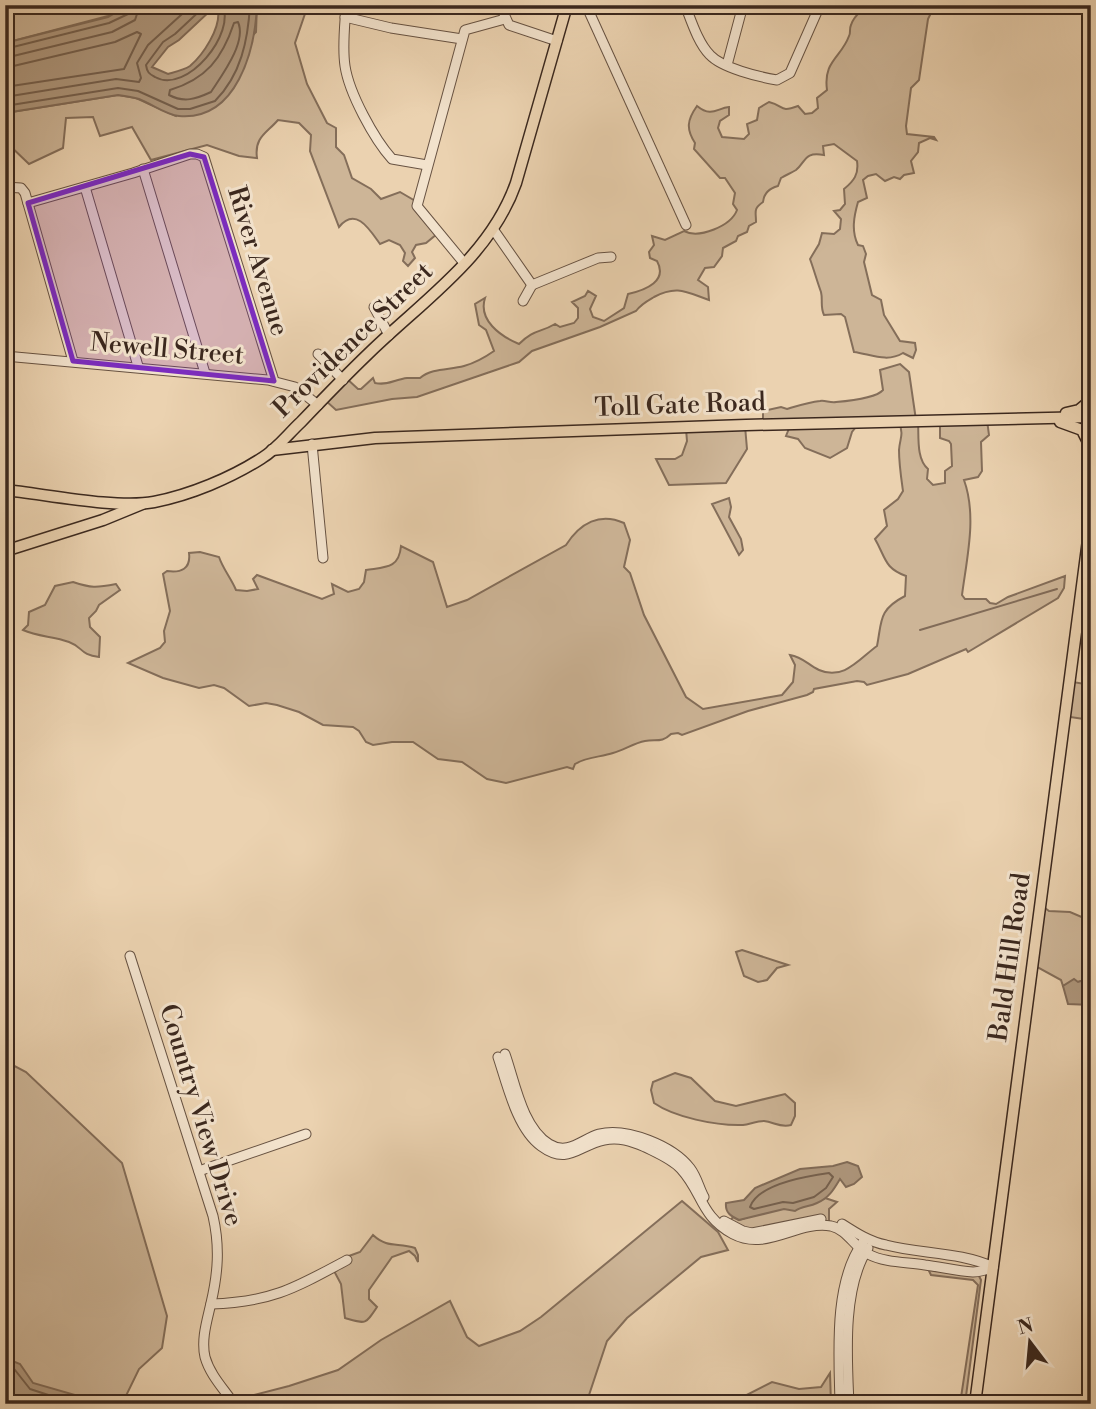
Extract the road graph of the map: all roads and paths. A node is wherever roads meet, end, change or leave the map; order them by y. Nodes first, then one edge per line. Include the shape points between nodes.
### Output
1 (346, 5) edge
2 (500, 5) edge
3 (567, 5) edge
4 (586, 5) edge
5 (685, 5) edge
6 (743, 5) edge
7 (820, 5) edge
8 (345, 17) junction
9 (505, 19) junction
10 (462, 39) junction
11 (557, 41) junction
12 (727, 65) junction
13 (427, 165) junction
14 (144, 169) junction
15 (5, 187) edge
16 (85, 187) junction
17 (28, 203) junction
18 (685, 225) dead end
19 (493, 229) junction
20 (611, 257) dead end
21 (464, 263) junction
22 (532, 285) junction
23 (523, 301) dead end
24 (374, 306) dead end
25 (389, 335) junction
26 (318, 354) dead end
27 (5, 356) edge
28 (73, 361) junction
29 (138, 366) junction
30 (205, 373) junction
31 (343, 380) junction
32 (274, 381) junction
33 (1091, 400) edge
34 (318, 405) junction
35 (1091, 417) edge
36 (1040, 418) junction
37 (312, 444) junction
38 (272, 450) junction
39 (1091, 458) edge
40 (5, 490) edge
41 (145, 503) junction
42 (1091, 517) edge
43 (5, 551) edge
44 (323, 558) dead end
45 (130, 956) dead end
46 (502, 1055) dead end
47 (306, 1134) dead end
48 (199, 1171) junction
49 (866, 1245) junction
50 (347, 1260) dead end
51 (993, 1267) junction
52 (211, 1304) junction
53 (234, 1404) edge
54 (840, 1404) edge
55 (849, 1404) edge
56 (975, 1404) edge

1 - 8 street
2 - 9 street
3 - 11 main road, Providence Street
4 - 18 street
5 - 12 street via 706,50
6 - 12 street
7 - 12 street via 785,77 769,79
8 - 10 street
8 - 13 street via 345,66 364,114 392,159
9 - 10 street via 465,30
9 - 11 street via 509,25
10 - 13 street
11 - 19 main road, Providence Street via 511,199
13 - 21 street via 417,206
14 - 16 street
14 - 30 street
14 - 32 street, River Avenue via 190,154 201,155 206,162
15 - 17 street via 21,188
16 - 17 street
16 - 29 street
17 - 28 street
19 - 21 main road, Providence Street
19 - 22 street
20 - 22 street
21 - 25 main road, Providence Street
22 - 23 street
24 - 25 street
25 - 31 main road, Providence Street
26 - 31 street
27 - 28 street, Newell Street
28 - 29 street, Newell Street
29 - 30 street, Newell Street
30 - 32 street, Newell Street
31 - 34 main road, Providence Street
32 - 34 street, Newell Street via 295,387
33 - 36 main road via 1079,410
34 - 38 main road, Providence Street
35 - 36 main road, Toll Gate Road
36 - 37 main road, Toll Gate Road via 381,437
36 - 39 main road via 1082,430
37 - 38 main road, Toll Gate Road
37 - 44 street
38 - 41 main road, Providence Street via 239,471
40 - 41 main road, Providence Street
41 - 43 main road
42 - 51 main road, Bald Hill Road
45 - 48 street, Country View Drive
46 - 49 street via 530,1123 550,1144 567,1148 599,1134 631,1133 680,1158 693,1172 712,1210 732,1226 763,1232 825,1219 838,1223
47 - 48 street
48 - 52 street, Country View Drive via 218,1240
49 - 51 street via 973,1259
49 - 51 street via 880,1259 972,1272
49 - 54 street via 848,1268 843,1298
49 - 55 street via 857,1270 849,1325
50 - 52 street via 283,1293
51 - 56 main road, Bald Hill Road
52 - 53 street, Country View Drive via 204,1354

